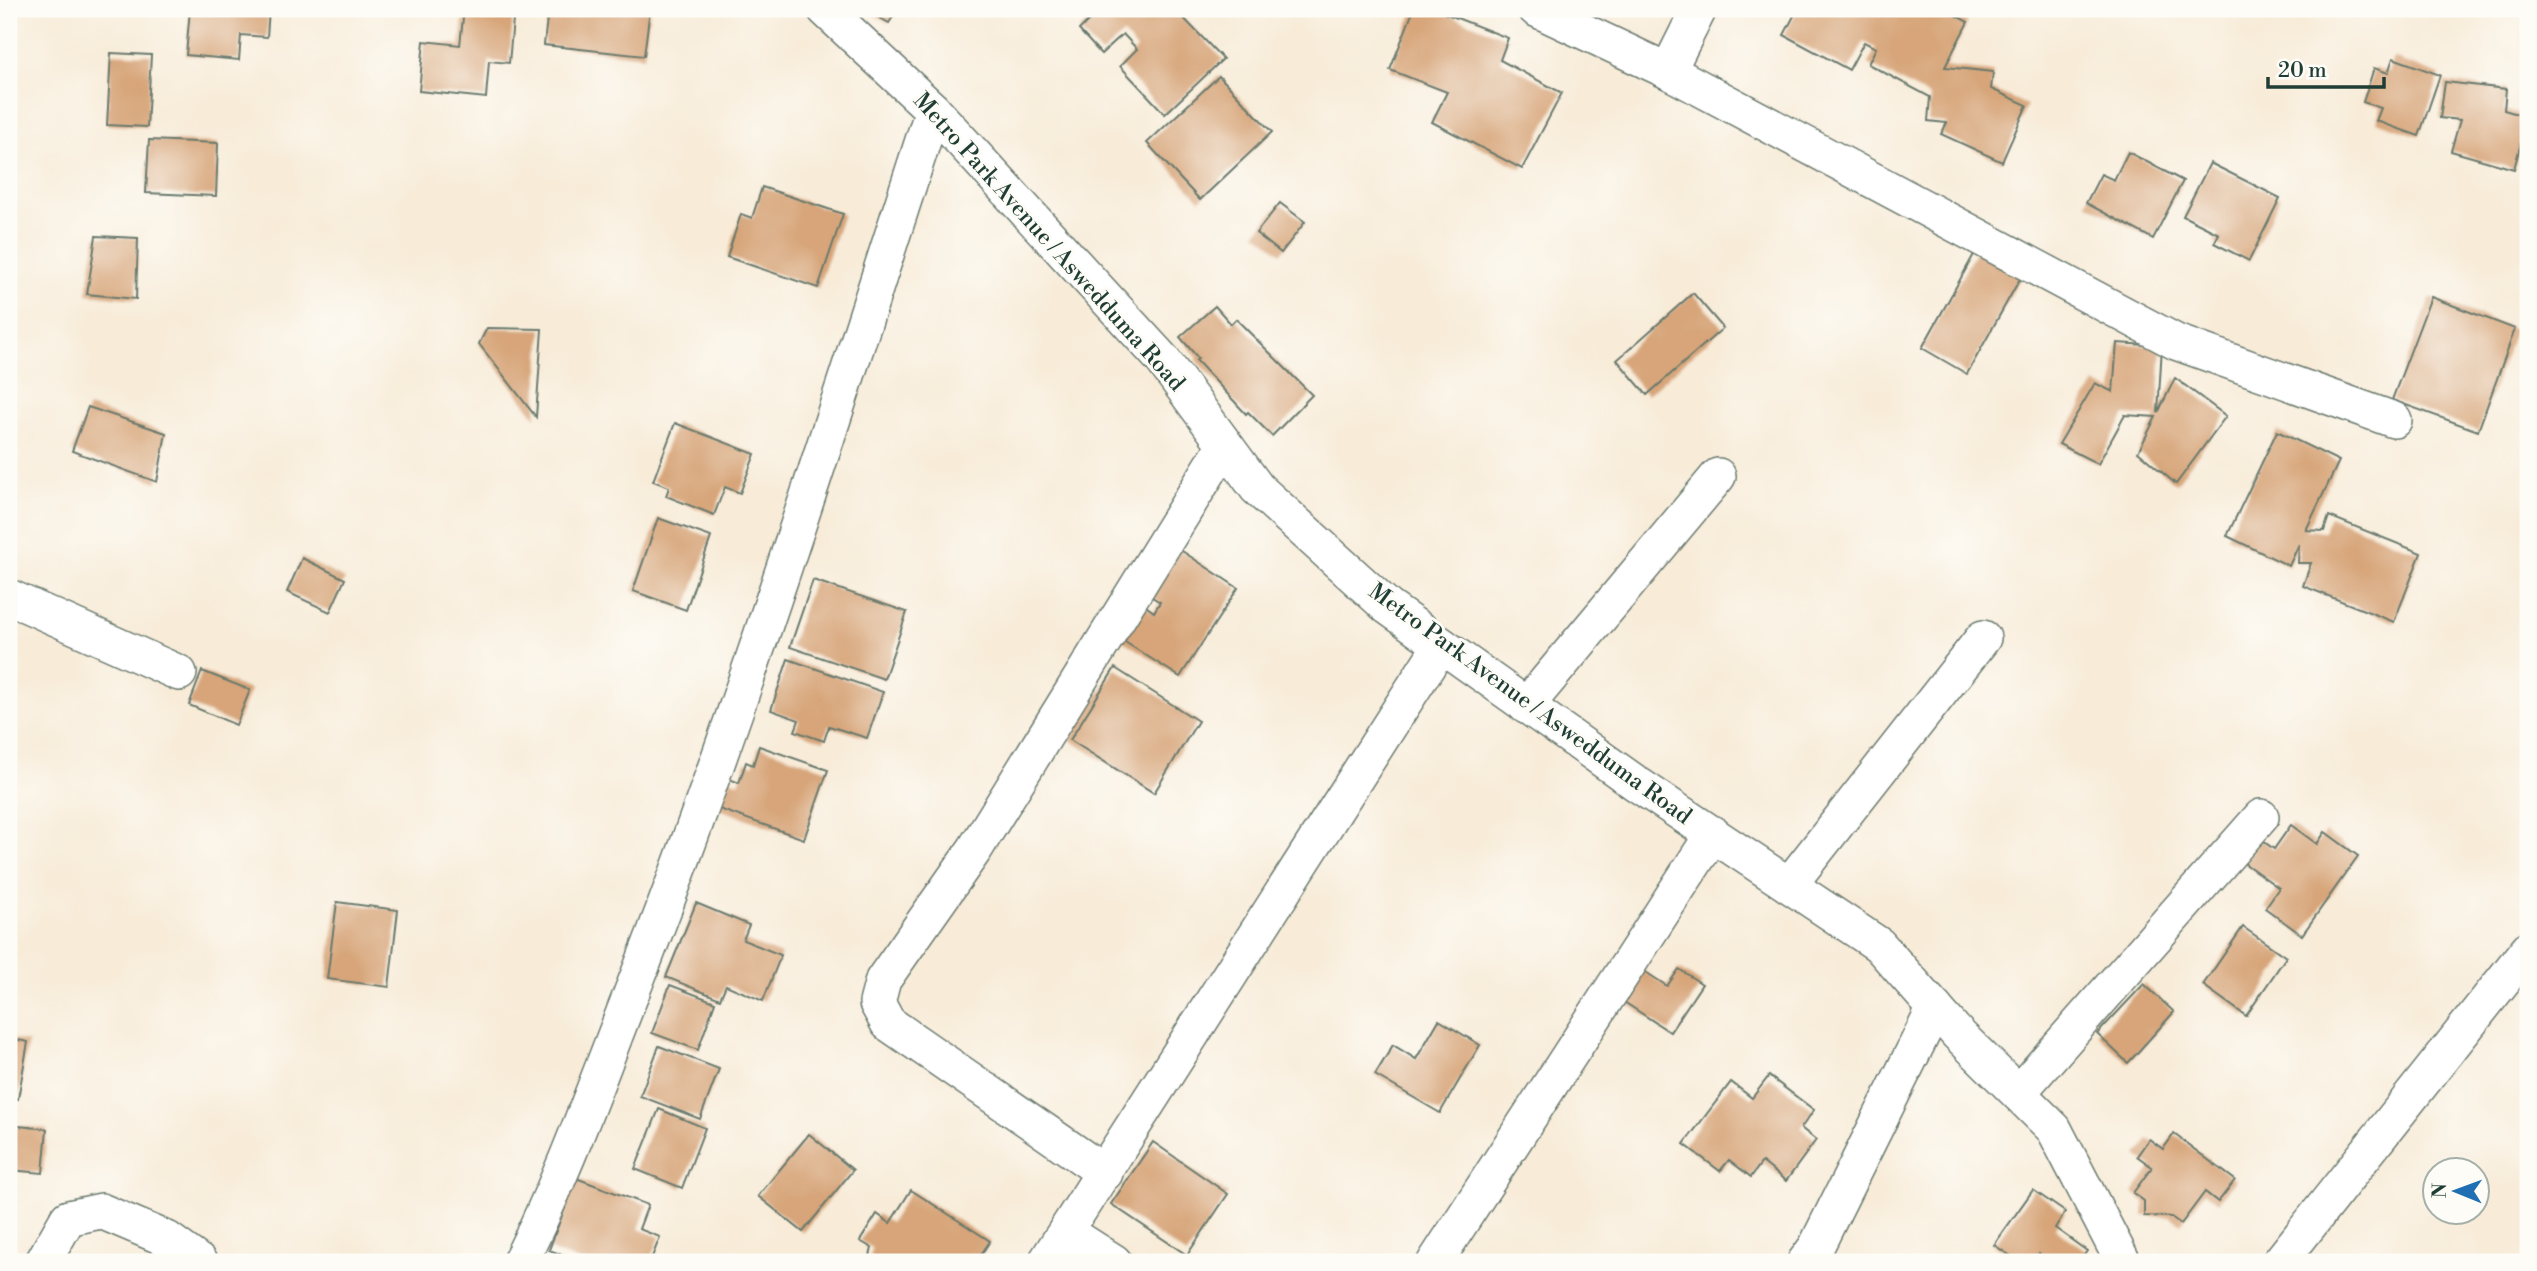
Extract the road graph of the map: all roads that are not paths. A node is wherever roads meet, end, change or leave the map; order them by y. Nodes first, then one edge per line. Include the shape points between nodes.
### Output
1 (825, 9) edge
2 (1536, 9) edge
3 (1699, 9) edge
4 (1668, 71) junction
5 (933, 110) junction
6 (2395, 420) dead end
7 (1225, 445) junction
8 (1718, 476) dead end
9 (9, 597) edge
10 (1983, 638) dead end
11 (1441, 645) junction
12 (179, 673) dead end
13 (1526, 706) junction
14 (2261, 817) dead end
15 (1713, 834) junction
16 (1789, 885) junction
17 (2528, 949) edge
18 (1935, 1008) junction
19 (2018, 1093) junction
20 (1105, 1173) junction
21 (1067, 1232) junction
22 (43, 1262) edge
23 (199, 1262) edge
24 (520, 1262) edge
25 (1046, 1262) edge
26 (1114, 1262) edge
27 (1435, 1262) edge
28 (1805, 1262) edge
29 (2122, 1262) edge
30 (2280, 1262) edge

1 - 5 street, Metro Park Avenue / Aswedduma Road
2 - 4 street
3 - 4 street
4 - 6 street via 2176,342
5 - 7 street, Metro Park Avenue / Aswedduma Road via 1162,359
5 - 24 street via 670,897 545,1212
7 - 11 street, Metro Park Avenue / Aswedduma Road via 1267,497 1388,607
7 - 20 street via 975,849 883,980 877,1003 888,1023
8 - 13 street
9 - 12 street
10 - 16 street
11 - 13 street, Metro Park Avenue / Aswedduma Road
11 - 20 street
13 - 15 street, Metro Park Avenue / Aswedduma Road
14 - 19 street
15 - 16 street, Metro Park Avenue / Aswedduma Road
15 - 27 street
16 - 18 street, Metro Park Avenue / Aswedduma Road via 1879,945
17 - 30 street
18 - 19 street, Metro Park Avenue / Aswedduma Road
18 - 28 street
19 - 29 street, Metro Park Avenue / Aswedduma Road via 2054,1129
20 - 21 street
21 - 25 street
21 - 26 street
22 - 23 street via 68,1218 101,1212 167,1239

